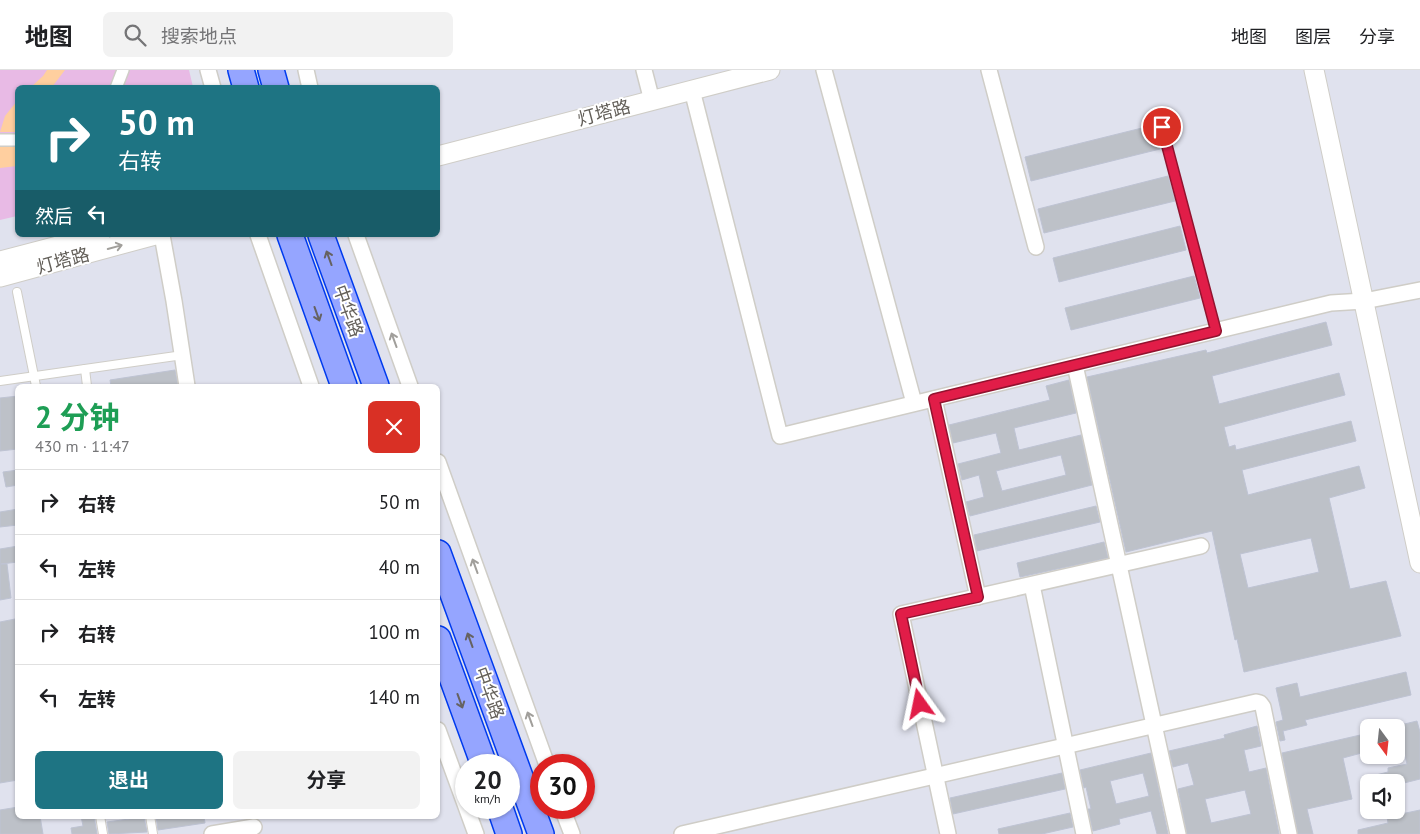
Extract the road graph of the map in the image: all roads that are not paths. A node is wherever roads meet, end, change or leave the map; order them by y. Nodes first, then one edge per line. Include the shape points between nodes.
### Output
1 (123, 70) edge
2 (208, 70) edge
3 (241, 70) edge
4 (271, 70) edge
5 (306, 70) edge
6 (644, 70) edge
7 (770, 70) edge
8 (824, 70) edge
9 (989, 70) edge
10 (1314, 70) edge
11 (117, 85) edge
12 (212, 85) edge
13 (245, 85) edge
14 (275, 85) edge
15 (309, 85) edge
16 (692, 90) junction
17 (652, 101) junction
18 (1162, 127) dead end
19 (0, 140) edge
20 (15, 140) edge
21 (440, 155) edge
22 (93, 237) edge
23 (148, 237) edge
24 (162, 237) edge
25 (259, 237) edge
26 (291, 237) edge
27 (322, 237) edge
28 (357, 237) edge
29 (1036, 247) dead end
30 (0, 262) edge
31 (0, 277) edge
32 (1420, 290) edge
33 (18, 292) dead end
34 (1364, 301) junction
35 (1216, 331) junction
36 (183, 355) junction
37 (1075, 365) junction
38 (85, 369) junction
39 (35, 376) junction
40 (0, 381) edge
41 (36, 384) edge
42 (87, 384) edge
43 (187, 384) edge
44 (310, 384) edge
45 (343, 384) edge
46 (375, 384) edge
47 (409, 384) edge
48 (934, 399) junction
49 (914, 403) junction
50 (440, 468) edge
51 (1201, 546) dead end
52 (440, 558) edge
53 (1420, 563) edge
54 (1119, 564) junction
55 (1032, 584) junction
56 (978, 597) junction
57 (440, 644) edge
58 (1155, 726) junction
59 (440, 735) edge
60 (1066, 746) junction
61 (480, 754) edge
62 (543, 754) edge
63 (936, 776) junction
64 (100, 819) edge
65 (150, 819) edge
66 (504, 819) edge
67 (566, 819) edge
68 (254, 826) edge
69 (103, 834) edge
70 (153, 834) edge
71 (212, 834) edge
72 (476, 834) edge
73 (509, 834) edge
74 (541, 834) edge
75 (572, 834) edge
76 (682, 834) edge
77 (948, 834) edge
78 (1084, 834) edge
79 (1178, 834) edge
80 (1289, 834) edge

1 - 11 street
2 - 12 street
3 - 13 highway
4 - 14 highway
5 - 15 street
6 - 17 street
7 - 16 street, 灯塔路
8 - 49 street
9 - 29 street
10 - 34 street
16 - 17 street, 灯塔路
16 - 49 street via 780,436
17 - 21 street, 灯塔路
18 - 35 lane
19 - 20 street
22 - 30 street, 灯塔路
31 -> 23 street, 灯塔路
24 - 36 street
25 - 44 street
26 -> 45 highway, 中华路
46 -> 27 highway, 中华路
47 -> 28 street
32 - 34 street
33 - 39 lane
34 - 35 street via 1331,303
34 - 53 street
35 - 37 street
36 - 38 lane
36 - 43 street
37 - 48 street
37 - 54 street
38 - 39 lane
38 - 42 lane
39 - 40 lane
39 - 41 lane
48 - 49 street
48 - 56 street
62 -> 50 street
51 - 54 street
74 -> 52 highway, 中华路
54 - 55 street
54 - 58 street
55 - 56 street
55 - 60 street
56 - 63 street via 901,614
57 -> 61 highway, 中华路
58 - 60 street
58 - 79 street
58 - 80 street via 1260,703
59 - 72 street
60 - 63 street
60 - 78 street
63 - 76 street
63 - 77 street
64 - 69 lane
65 - 70 lane
66 - 73 highway
67 - 75 street
68 - 71 street

